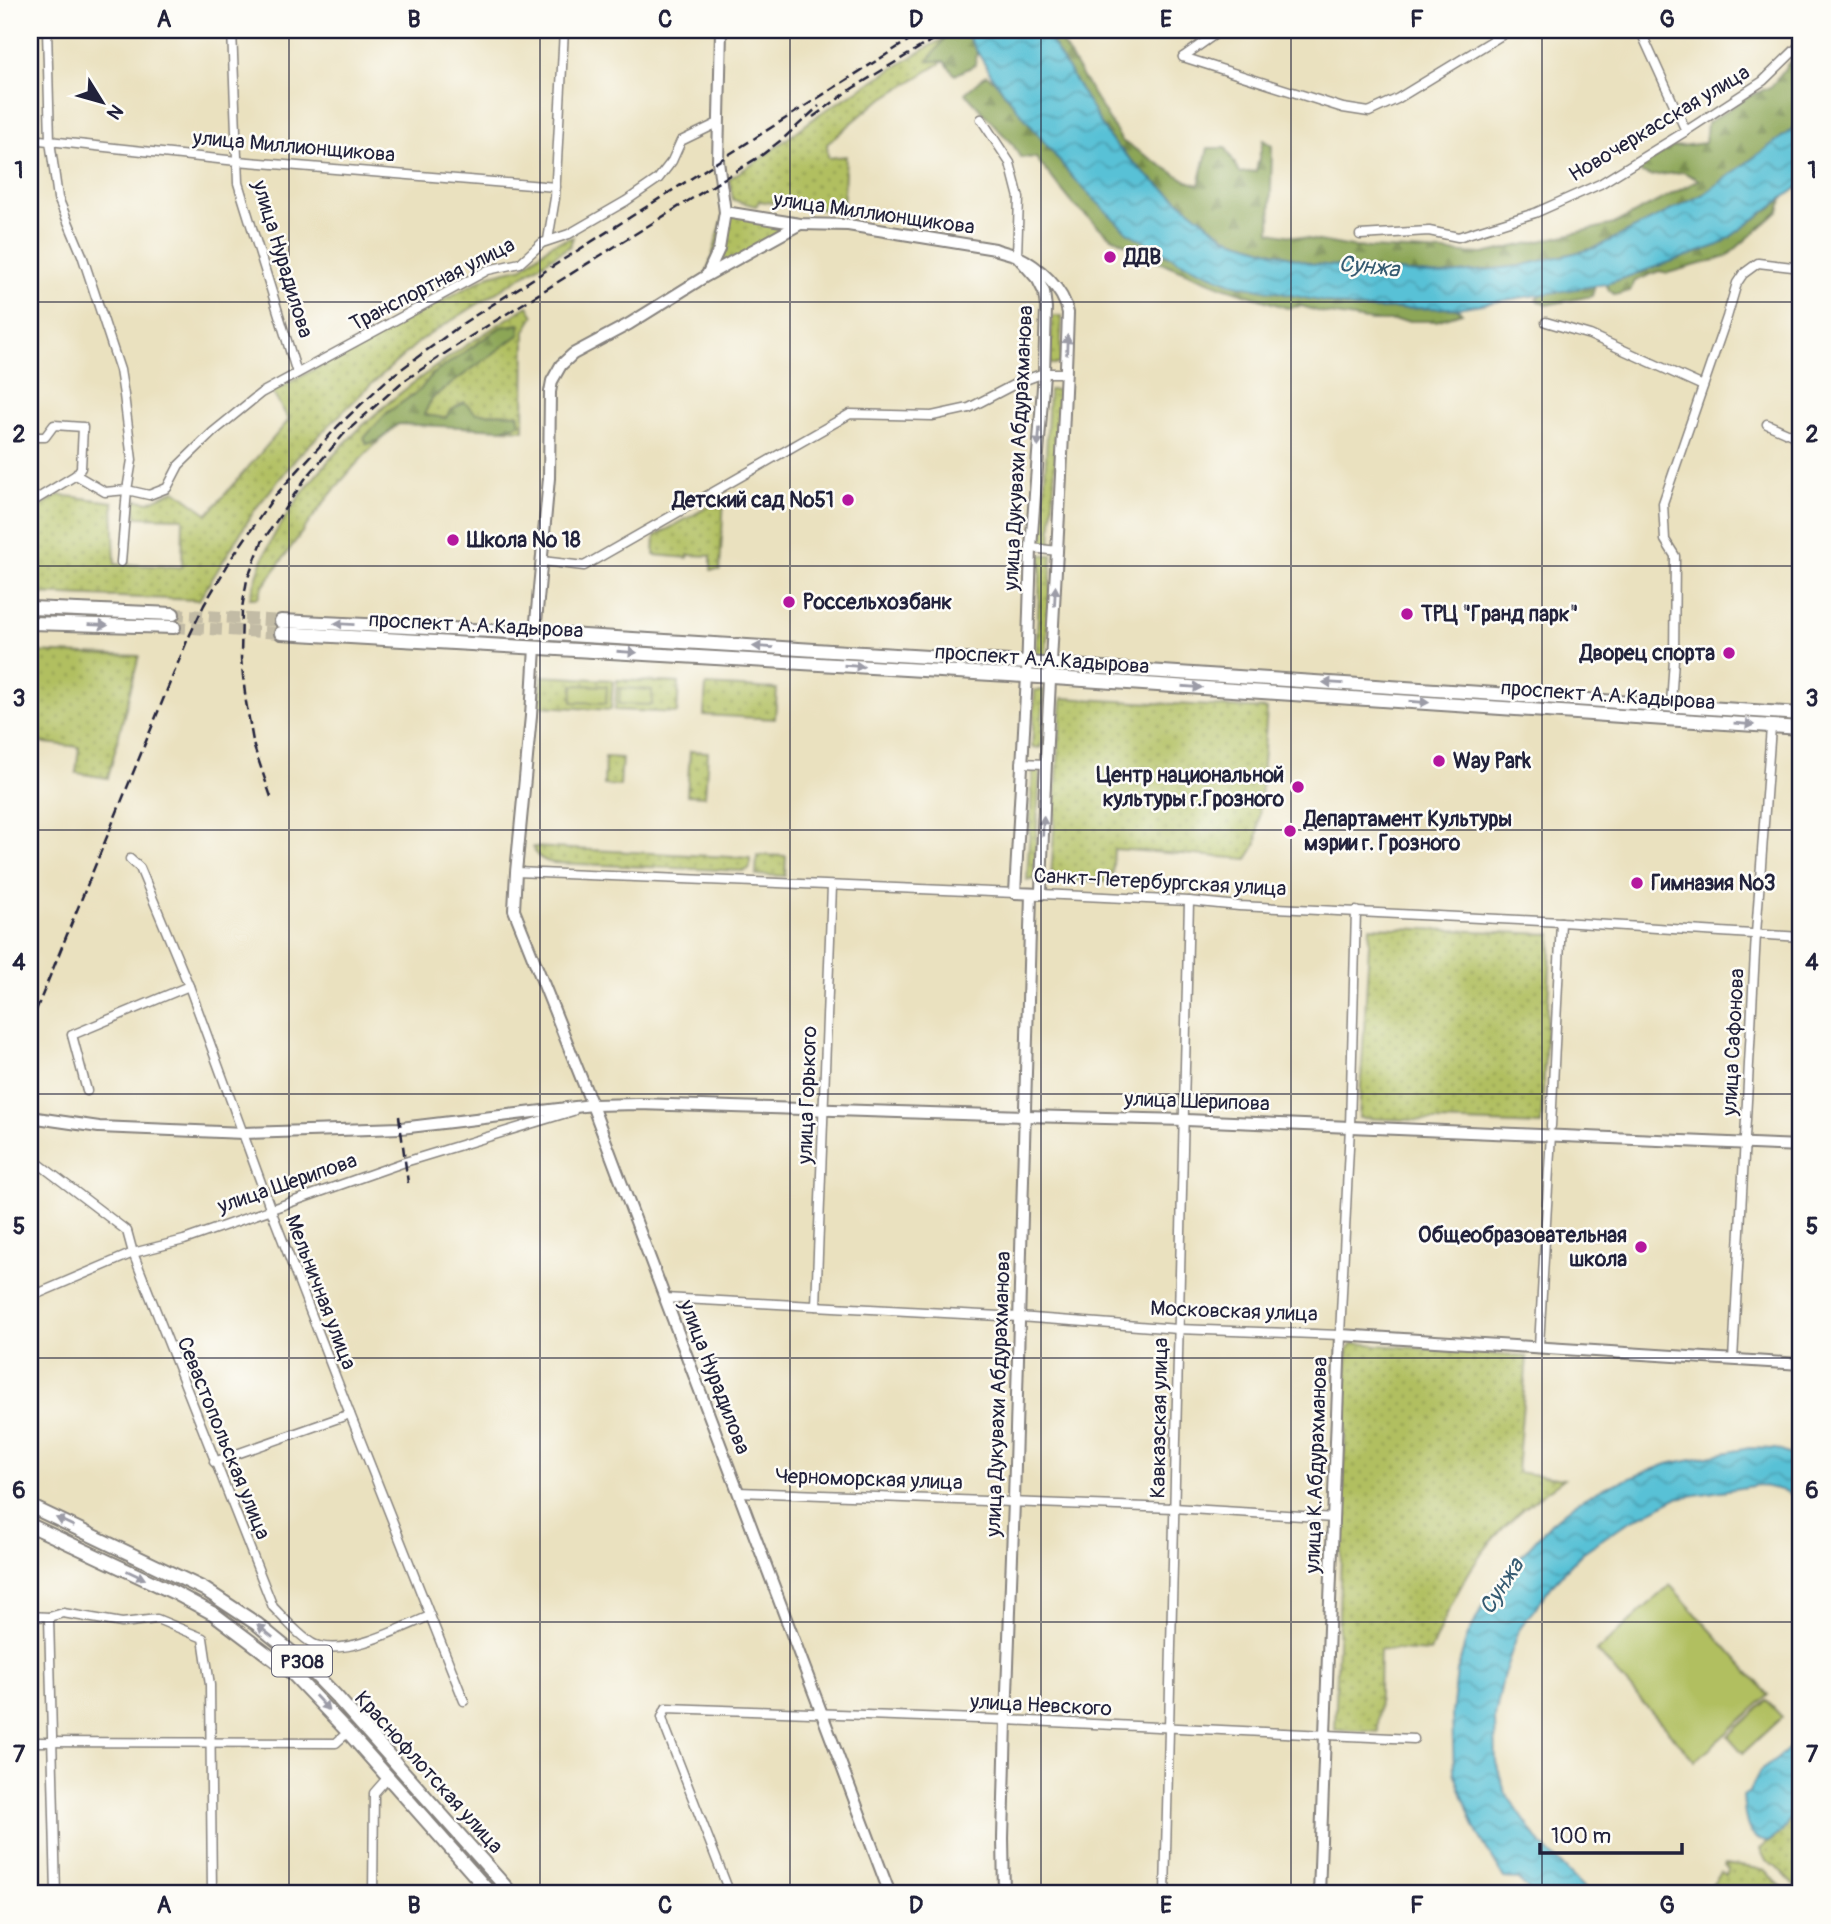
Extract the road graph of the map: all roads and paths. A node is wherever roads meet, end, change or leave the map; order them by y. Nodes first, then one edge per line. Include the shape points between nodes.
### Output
1 (47, 30) edge
2 (232, 30) edge
3 (564, 30) edge
4 (722, 30) edge
5 (1221, 30) edge
6 (1510, 30) edge
7 (1640, 30) edge
8 (1801, 44) edge
9 (981, 119) dead end
10 (718, 122) junction
11 (1686, 131) junction
12 (30, 139) edge
13 (50, 141) junction
14 (237, 161) junction
15 (556, 187) junction
16 (725, 212) junction
17 (800, 224) junction
18 (1360, 235) dead end
19 (548, 240) junction
20 (1017, 256) junction
21 (1801, 268) edge
22 (706, 276) junction
23 (1046, 308) junction
24 (1068, 313) junction
25 (1546, 322) dead end
26 (297, 373) junction
27 (1044, 373) junction
28 (1066, 373) junction
29 (1703, 386) junction
30 (1768, 424) dead end
31 (30, 437) edge
32 (1801, 439) edge
33 (76, 475) junction
34 (127, 490) junction
35 (30, 503) edge
36 (1031, 548) junction
37 (1058, 551) junction
38 (542, 561) junction
39 (121, 562) dead end
40 (30, 608) edge
41 (30, 623) edge
42 (281, 627) tunnel mouth
43 (535, 640) junction
44 (1051, 664) junction
45 (1027, 669) junction
46 (1051, 678) junction
47 (1671, 704) junction
48 (1801, 714) edge
49 (1772, 727) junction
50 (1801, 729) edge
51 (1021, 763) junction
52 (1045, 764) junction
53 (130, 859) dead end
54 (516, 872) junction
55 (832, 886) junction
56 (1015, 893) junction
57 (1036, 894) junction
58 (1189, 901) junction
59 (1356, 911) junction
60 (1561, 922) junction
61 (1756, 934) junction
62 (1801, 937) edge
63 (188, 986) junction
64 (87, 1091) dead end
65 (592, 1105) junction
66 (824, 1109) junction
67 (1025, 1116) junction
68 (30, 1117) edge
69 (1186, 1120) junction
70 (1350, 1126) junction
71 (1551, 1130) junction
72 (243, 1133) junction
73 (1746, 1143) junction
74 (1801, 1146) edge
75 (30, 1157) edge
76 (271, 1210) junction
77 (133, 1253) junction
78 (30, 1297) edge
79 (664, 1298) junction
80 (816, 1306) junction
81 (1019, 1317) junction
82 (1178, 1329) junction
83 (1340, 1335) junction
84 (1539, 1346) junction
85 (1733, 1360) junction
86 (1801, 1364) edge
87 (350, 1414) junction
88 (214, 1462) junction
89 (738, 1492) junction
90 (1014, 1501) junction
91 (30, 1506) edge
92 (1174, 1508) junction
93 (1334, 1518) junction
94 (30, 1525) edge
95 (30, 1616) edge
96 (430, 1616) junction
97 (49, 1617) junction
98 (464, 1701) dead end
99 (821, 1714) junction
100 (1006, 1720) junction
101 (1167, 1729) junction
102 (348, 1732) junction
103 (1325, 1736) junction
104 (1414, 1739) dead end
105 (30, 1742) edge
106 (51, 1742) junction
107 (210, 1744) junction
108 (388, 1777) junction
109 (56, 1894) edge
110 (212, 1894) edge
111 (373, 1894) edge
112 (491, 1894) edge
113 (512, 1894) edge
114 (730, 1894) edge
115 (890, 1894) edge
116 (1004, 1894) edge
117 (1165, 1894) edge
118 (1318, 1894) edge

1 - 13 street
2 - 14 street, улица Нурадилова
3 - 15 street
4 - 10 street
5 - 6 street via 1183,57 1343,108 1368,111 1397,99
7 - 11 street
8 - 11 street, Новочеркасская улица via 1763,81
9 - 20 street via 1010,163 1019,198
10 - 16 street
10 - 19 street, Транспортная улица via 681,141 658,179 569,234
11 - 18 street, Новочеркасская улица via 1600,184 1535,213 1458,237 1429,231
12 - 13 street, улица Миллионщикова
13 - 14 street, улица Миллионщикова
13 - 34 street via 58,198 120,370 132,460
14 - 15 street, улица Миллионщикова
14 - 26 street, улица Нурадилова via 238,183
15 - 19 street
16 - 17 street, улица Миллионщикова
16 - 22 street via 719,249
17 - 20 street, улица Миллионщикова via 848,225
17 - 22 street, улица Нурадилова
19 - 26 street, Транспортная улица via 520,263 488,270
20 - 23 street, улица Дукувахи Абдурахманова via 1038,280
20 - 24 street, улица Дукувахи Абдурахманова via 1047,278 1066,302
21 - 29 street via 1758,263 1742,274
22 - 38 street, улица Нурадилова via 561,365 550,392
23 - 24 street
23 - 27 street, улица Дукувахи Абдурахманова
28 -> 24 street, улица Дукувахи Абдурахманова
25 - 29 street via 1590,335
26 - 34 street, Транспортная улица via 261,393 213,432 179,465 167,488 149,495
27 - 28 street
27 -> 36 street, улица Дукувахи Абдурахманова
27 - 38 street via 969,408 932,416 850,414 584,566
28 - 37 street, улица Дукувахи Абдурахманова
29 - 47 street via 1663,503 1665,540 1675,556
30 - 32 street
31 - 33 street via 45,437 54,425 83,427 81,468
33 - 34 street via 105,492
33 - 35 street
34 - 39 street
36 - 37 street
36 - 45 street, улица Дукувахи Абдурахманова
44 -> 37 street, улица Дукувахи Абдурахманова
38 - 43 street, улица Нурадилова
41 -> 40 main road via 174,621
42 - 43 main road, проспект А.А.Кадырова
43 - 45 main road, проспект А.А.Кадырова
43 - 54 street, улица Нурадилова
44 - 45 main road, проспект А.А.Кадырова
44 - 46 street, улица Дукувахи Абдурахманова
47 -> 44 main road, проспект А.А.Кадырова
45 - 46 main road, проспект А.А.Кадырова
45 - 51 street, улица Дукувахи Абдурахманова
46 -> 49 main road, проспект А.А.Кадырова
46 - 52 street, улица Дукувахи Абдурахманова
47 - 48 main road, проспект А.А.Кадырова
49 - 50 main road, проспект А.А.Кадырова
49 - 61 street, улица Сафонова
51 - 52 street
51 - 56 street, улица Дукувахи Абдурахманова
57 -> 52 street, улица Дукувахи Абдурахманова
53 - 63 street, Мельничная улица via 140,868
54 - 55 street, Санкт-Петербургская улица
54 - 65 street, улица Нурадилова via 514,910
55 - 56 street, Санкт-Петербургская улица
55 - 66 street, улица Горького
56 - 57 street, Санкт-Петербургская улица
57 - 58 street, Санкт-Петербургская улица
57 - 67 street, улица Дукувахи Абдурахманова
58 - 59 street, Санкт-Петербургская улица
58 - 69 street, Кавказская улица
59 - 60 street, Санкт-Петербургская улица
59 - 70 street, улица К.Абдурахманова
60 - 61 street, Санкт-Петербургская улица
60 - 71 street
61 - 62 street, Санкт-Петербургская улица
61 - 73 street, улица Сафонова
63 - 64 street via 72,1035
63 - 72 street, Мельничная улица
65 - 66 street, улица Шерипова
65 - 72 street, улица Шерипова via 401,1128
65 - 76 street, улица Шерипова via 405,1162
65 - 79 street, улица Нурадилова
66 - 67 street, улица Шерипова
66 - 80 street, улица Горького
67 - 69 street, улица Шерипова
67 - 81 street, улица Дукувахи Абдурахманова
68 - 72 street, улица Шерипова via 99,1127
69 - 70 street, улица Шерипова
69 - 82 street, Кавказская улица
70 - 71 street, улица Шерипова
70 - 83 street, улица К.Абдурахманова
71 - 73 street, улица Шерипова
71 - 84 street
72 - 76 street, Мельничная улица
73 - 74 street, улица Шерипова
73 - 85 street, улица Сафонова
75 - 77 street via 127,1231
76 - 77 street, улица Шерипова
76 - 87 street, Мельничная улица
77 - 78 street, улица Шерипова
77 - 88 street, Севастопольская улица
79 - 80 street, Московская улица
79 - 89 street, улица Нурадилова
80 - 81 street, Московская улица
81 - 82 street, Московская улица
81 - 90 street, улица Дукувахи Абдурахманова
82 - 83 street, Московская улица
82 - 92 street, Кавказская улица
83 - 84 street, Московская улица
83 - 93 street, улица К.Абдурахманова
84 - 85 street, Московская улица
85 - 86 street, Московская улица
87 - 88 street
87 - 96 street, Мельничная улица
88 - 96 street, Севастопольская улица via 273,1607 317,1646 351,1647
89 - 90 street, Черноморская улица
89 - 99 street, улица Нурадилова
90 - 92 street, Черноморская улица
90 - 100 street, улица Дукувахи Абдурахманова
113 -> 91 main road, Краснофлотская улица / P308 via 336,1696 257,1624 204,1589
92 - 93 street, Черноморская улица
92 - 101 street, Кавказская улица
93 - 103 street, улица К.Абдурахманова
94 -> 102 main road, Краснофлотская улица / p308 via 214,1614 292,1673
95 - 97 street
96 - 98 street, Мельничная улица
97 - 106 street
97 - 107 street via 63,1614 122,1623 157,1619 204,1638
99 - 100 street, улица Невского
99 - 114 street, улица Невского via 666,1708 662,1717 665,1727
99 - 115 street, улица Нурадилова
100 - 101 street, улица Невского
100 - 116 street, улица Дукувахи Абдурахманова
101 - 103 street, улица Невского
101 - 117 street, Кавказская улица
102 - 107 street via 336,1743
102 - 108 main road, Краснофлотская улица / p308
103 - 104 street, улица Невского
103 - 118 street, улица К.Абдурахманова
105 - 106 street
106 - 107 street
106 - 109 street
107 - 110 street
108 - 111 street via 374,1793
108 - 112 main road, Краснофлотская улица / p308

